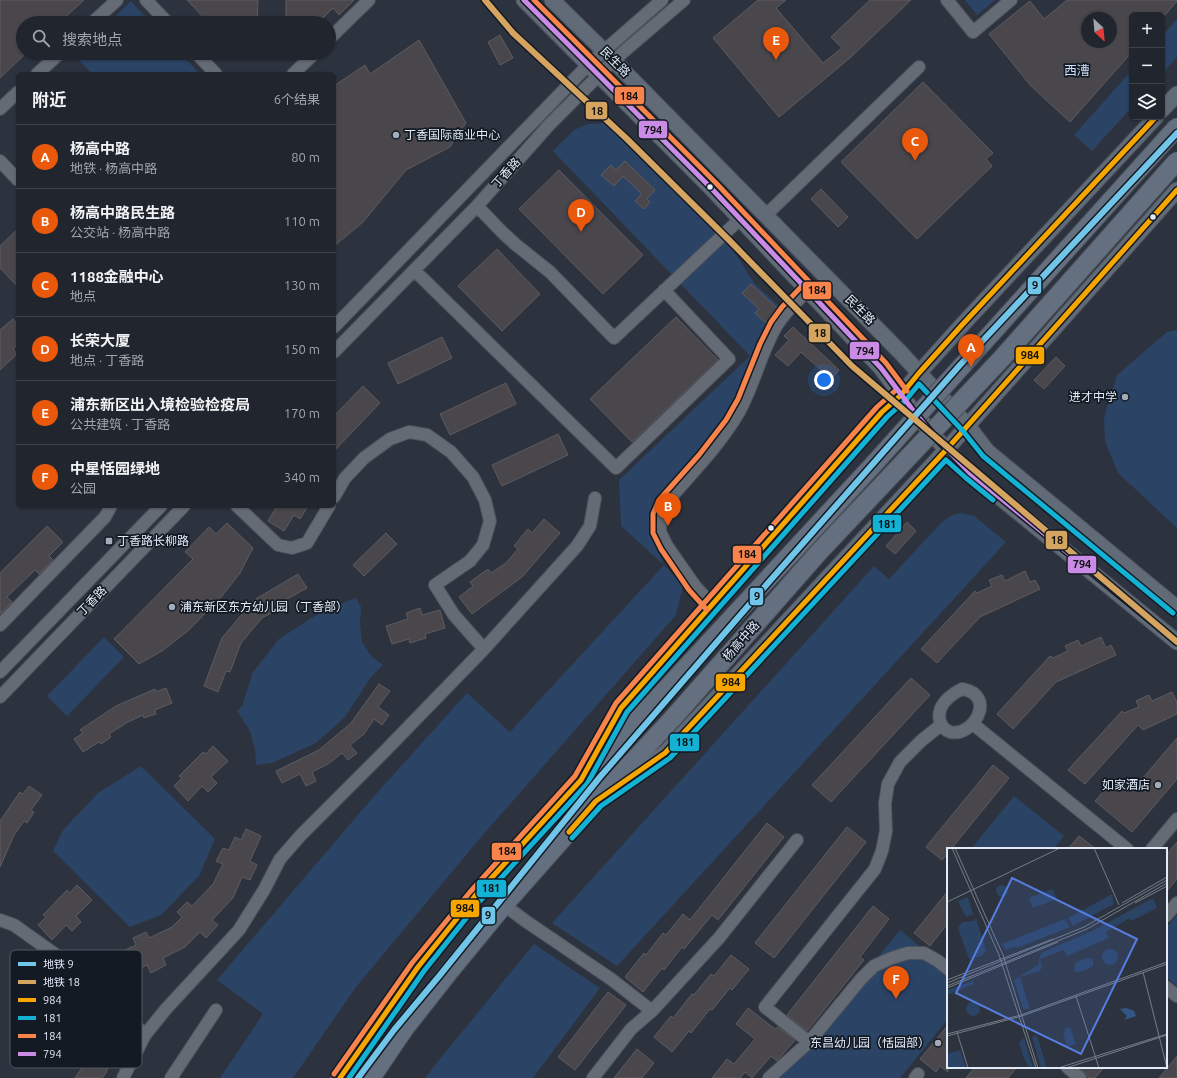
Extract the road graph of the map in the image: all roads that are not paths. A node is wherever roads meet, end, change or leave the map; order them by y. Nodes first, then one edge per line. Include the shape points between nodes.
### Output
1 (117, 0) edge
2 (146, 0) edge
3 (369, 0) edge
4 (524, 0) edge
5 (552, 0) edge
6 (662, 0) edge
7 (684, 0) edge
8 (947, 0) edge
9 (1011, 0) edge
10 (100, 16) edge
11 (161, 16) edge
12 (336, 32) edge
13 (609, 56) junction
14 (52, 60) edge
15 (203, 60) edge
16 (308, 60) edge
17 (919, 67) dead end
18 (594, 70) junction
19 (39, 72) edge
20 (214, 72) edge
21 (295, 72) edge
22 (16, 94) edge
23 (1177, 94) edge
24 (1165, 107) edge
25 (0, 109) edge
26 (1153, 120) edge
27 (1177, 127) edge
28 (0, 161) edge
29 (1177, 161) edge
30 (16, 178) edge
31 (1177, 190) edge
32 (477, 206) junction
33 (766, 215) junction
34 (740, 219) junction
35 (414, 270) junction
36 (664, 290) junction
37 (807, 291) junction
38 (336, 325) edge
39 (336, 350) edge
40 (918, 372) junction
41 (901, 395) junction
42 (968, 426) junction
43 (946, 450) junction
44 (336, 494) edge
45 (595, 498) dead end
46 (110, 508) edge
47 (159, 508) edge
48 (182, 508) edge
49 (239, 508) edge
50 (328, 508) edge
51 (712, 605) junction
52 (1177, 608) edge
53 (0, 625) edge
54 (1177, 642) edge
55 (484, 649) junction
56 (0, 672) edge
57 (0, 697) edge
58 (973, 724) junction
59 (941, 725) junction
60 (581, 780) junction
61 (596, 801) junction
62 (1177, 819) edge
63 (797, 840) dead end
64 (1126, 848) edge
65 (1153, 848) edge
66 (1177, 903) edge
67 (504, 905) junction
68 (1167, 915) edge
69 (0, 920) edge
70 (48, 950) edge
71 (947, 968) edge
72 (1167, 988) edge
73 (1177, 996) edge
74 (216, 1010) dead end
75 (652, 1011) junction
76 (142, 1032) edge
77 (145, 1035) junction
78 (142, 1041) edge
79 (809, 1042) junction
80 (128, 1068) edge
81 (1068, 1068) edge
82 (123, 1078) edge
83 (171, 1078) edge
84 (340, 1078) edge
85 (372, 1078) edge
86 (593, 1078) edge
87 (769, 1078) edge
88 (1080, 1078) edge

1 - 10 street
2 - 11 street
3 - 12 street
4 - 18 main road, 民生路
5 - 13 main road, 民生路
6 - 13 street, 丁香路
7 - 13 street, 丁香路
8 - 9 street via 973,32
13 - 18 street, 丁香路
13 - 33 main road, 民生路
14 - 19 street
15 - 20 street
16 - 21 street
17 - 33 street
18 - 32 street, 丁香路
18 - 34 main road, 民生路
18 - 38 street, 丁香路
22 - 25 street
23 - 24 main road
26 - 40 main road
27 - 60 highway, 杨高中路, bridge via 877,460
28 - 30 street
29 - 61 highway, 杨高中路, bridge via 1003,357 820,552
31 - 42 main road, 杨高中路
32 - 35 street, 丁香路
32 - 36 street via 515,244 550,272 614,338
33 - 40 main road, 民生路
34 - 36 street
34 - 37 main road, 民生路
35 - 36 street via 616,468 729,359
35 - 39 street, 丁香路
37 - 41 main road, 民生路 via 881,368
37 - 51 street via 778,324 740,410 726,432 665,504 660,516 660,532 667,546
40 - 41 main road
40 - 42 main road, 民生路
41 - 43 main road, 民生路
41 - 51 main road via 882,412
42 - 43 main road, 杨高中路
42 - 52 main road, 民生路 via 986,451
43 - 54 main road, 民生路 via 970,473
43 - 61 main road, 杨高中路 via 665,753
44 - 55 street via 345,478 364,458 390,439 409,432 427,435 451,452 473,476 485,500 490,521 483,545 470,561 435,585 454,615
45 - 55 street via 590,526 576,546
46 - 53 street via 105,517
47 - 56 street, 丁香路
48 - 57 street, 丁香路
49 - 50 street via 278,545 292,548 307,543
51 - 60 main road via 621,708
55 - 77 street via 284,854 239,930
58 - 59 street via 964,731 955,733 947,731
58 - 59 street via 981,704 977,695 970,690 962,689 954,693 940,708
58 - 64 street
59 - 79 street via 900,762 888,784 885,803 886,831 875,869 765,1007
60 - 84 highway, 杨高中路 via 475,896 418,967
61 - 67 highway, 杨高中路
62 - 65 street
63 - 75 street via 719,938
66 - 68 street
67 - 75 street
67 - 85 highway, 杨高中路 via 405,1028
69 - 70 street via 14,925
71 - 79 street via 924,953 908,953 874,966
72 - 73 street
74 - 83 street
75 - 86 street via 631,1029
76 - 77 street
77 - 78 street
79 - 87 street
80 - 82 street
81 - 88 street

